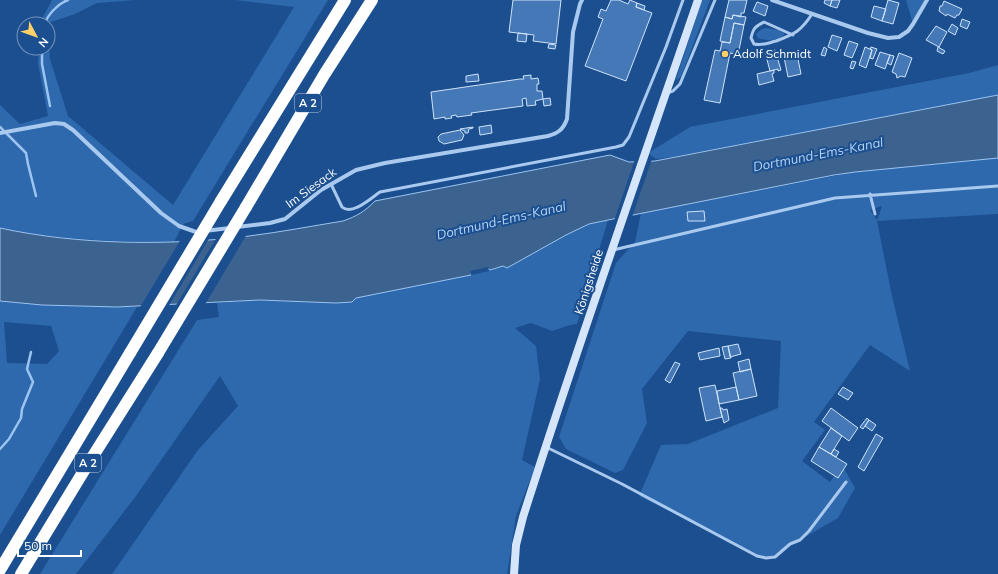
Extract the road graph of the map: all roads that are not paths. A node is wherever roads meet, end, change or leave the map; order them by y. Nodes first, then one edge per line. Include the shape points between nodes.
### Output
1 (345, 0) edge
2 (372, 0) edge
3 (582, 0) edge
4 (683, 0) edge
5 (698, 0) edge
6 (715, 0) edge
7 (772, 0) edge
8 (927, 0) edge
9 (812, 14) junction
10 (793, 35) junction
11 (667, 92) junction
12 (0, 133) edge
13 (331, 184) junction
14 (998, 186) edge
15 (870, 194) junction
16 (875, 214) dead end
17 (611, 251) junction
18 (546, 447) junction
19 (846, 482) dead end
20 (0, 570) edge
21 (21, 574) edge
22 (514, 574) edge

1 - 20 highway, A 2, bridge via 221,201
2 - 21 highway, A 2, bridge
3 - 13 street, Im Siesack via 573,32 567,119 560,131 548,136 385,163 356,170
4 - 13 lane via 666,47 623,145 380,192 351,210 342,207
5 - 11 main road, Königsheide
6 - 11 lane via 680,84 674,91
7 - 9 street
8 - 9 street via 914,24 899,37 888,38 868,33
9 - 10 lane via 805,25
10 - 10 lane via 762,46 754,44 751,38 752,30 764,22
11 - 17 main road, Königsheide
12 - 13 street, Im Siesack via 56,123 64,124 161,213 178,226 196,232 282,220
14 - 15 lane
15 - 16 lane
15 - 17 lane via 835,198
17 - 18 main road, Königsheide
18 - 19 lane via 757,556 766,558 775,557 790,544 800,540
18 - 22 main road, Königsheide via 519,531

